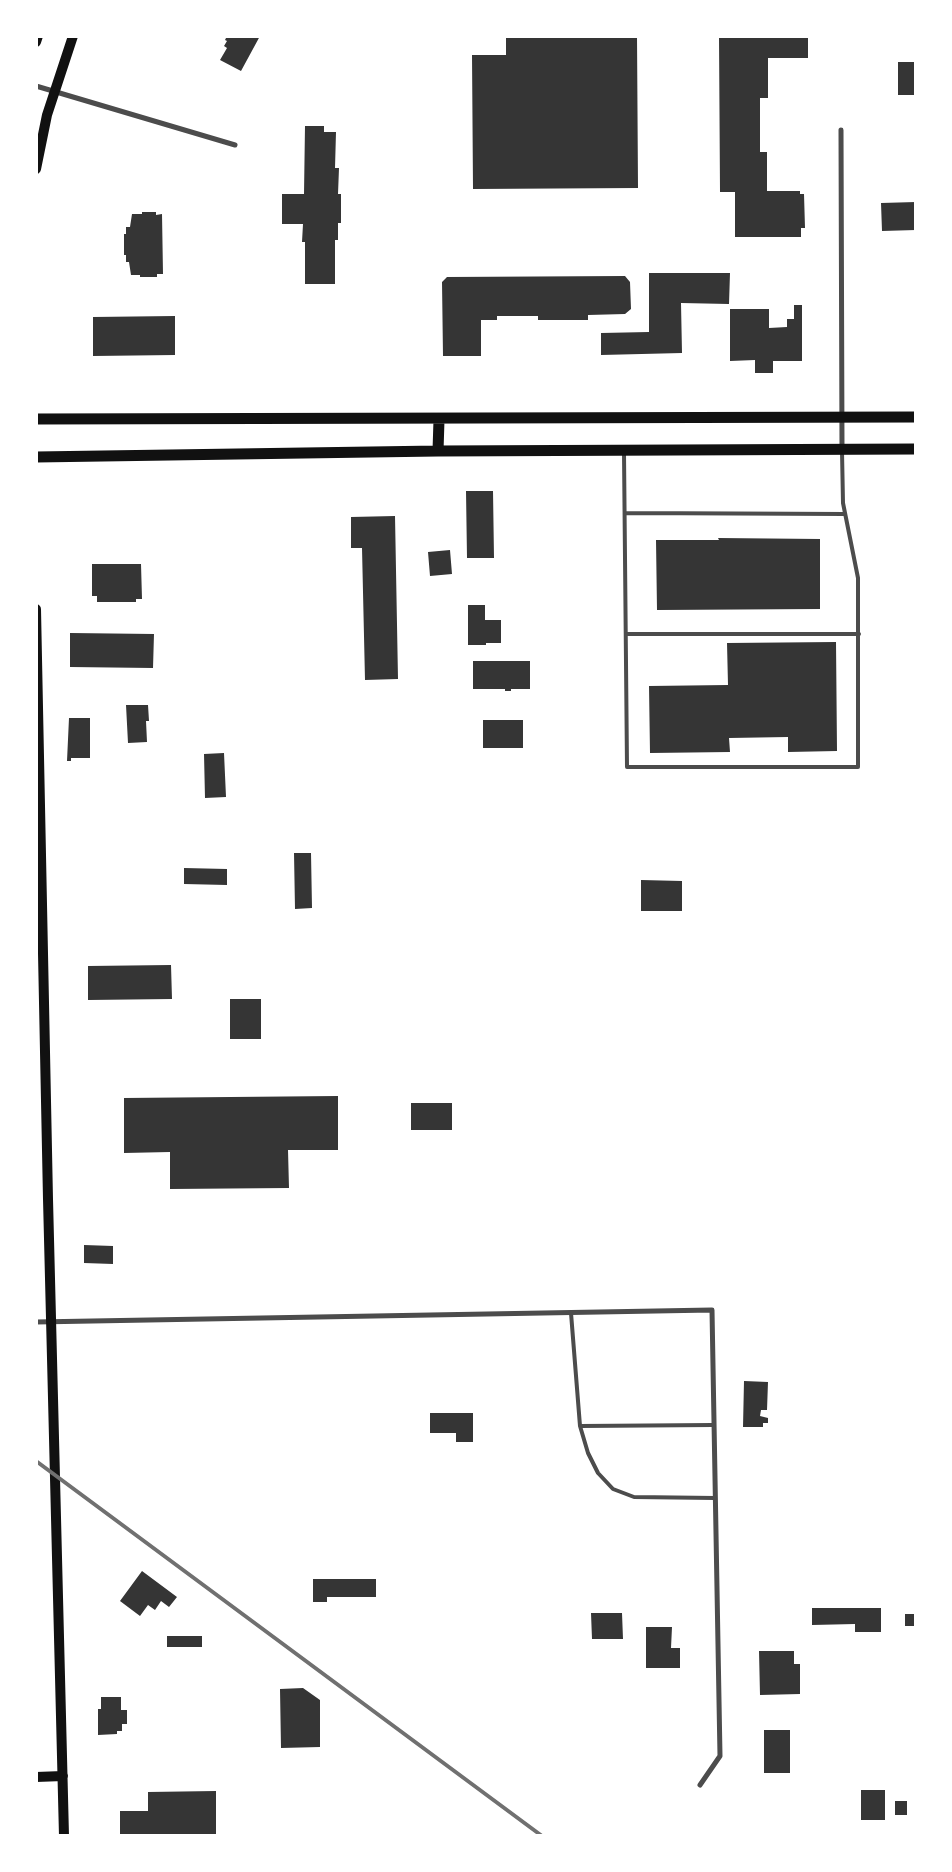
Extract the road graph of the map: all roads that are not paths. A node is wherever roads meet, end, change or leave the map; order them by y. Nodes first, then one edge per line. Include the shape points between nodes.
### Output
1 (38, 36) edge
2 (73, 36) edge
3 (36, 42) edge
4 (36, 86) edge
5 (54, 91) junction
6 (841, 130) dead end
7 (235, 145) dead end
8 (36, 169) edge
9 (842, 417) junction
10 (916, 417) edge
11 (36, 419) edge
12 (439, 420) junction
13 (842, 449) junction
14 (916, 449) edge
15 (624, 450) junction
16 (438, 451) junction
17 (36, 457) edge
18 (625, 514) junction
19 (845, 514) junction
20 (36, 609) edge
21 (626, 634) junction
22 (859, 634) junction
23 (38, 824) edge
24 (571, 1313) junction
25 (36, 1322) edge
26 (52, 1323) junction
27 (713, 1425) junction
28 (580, 1426) junction
29 (715, 1498) junction
30 (63, 1776) junction
31 (36, 1777) edge
32 (700, 1784) dead end
33 (64, 1836) edge

1 - 3 main road
2 - 5 main road
4 - 5 street
5 - 7 street
5 - 8 main road
6 - 9 street
9 - 10 main road
9 - 12 main road
9 - 13 street
11 - 12 main road
12 - 16 main road
13 - 14 main road
13 - 15 main road
13 - 19 lane
15 - 16 main road
15 - 18 lane
16 - 17 main road
18 - 19 lane
18 - 21 lane
19 - 22 lane via 858,578
20 - 23 main road
21 - 22 lane
21 - 22 lane via 627,767 858,767
23 - 26 main road
24 - 26 street
24 - 27 street via 712,1310
24 - 28 lane
25 - 26 street
26 - 30 main road
27 - 28 lane
27 - 29 street
28 - 29 lane via 598,1473 613,1489 634,1497
29 - 32 street via 720,1756
30 - 31 main road
30 - 33 main road

